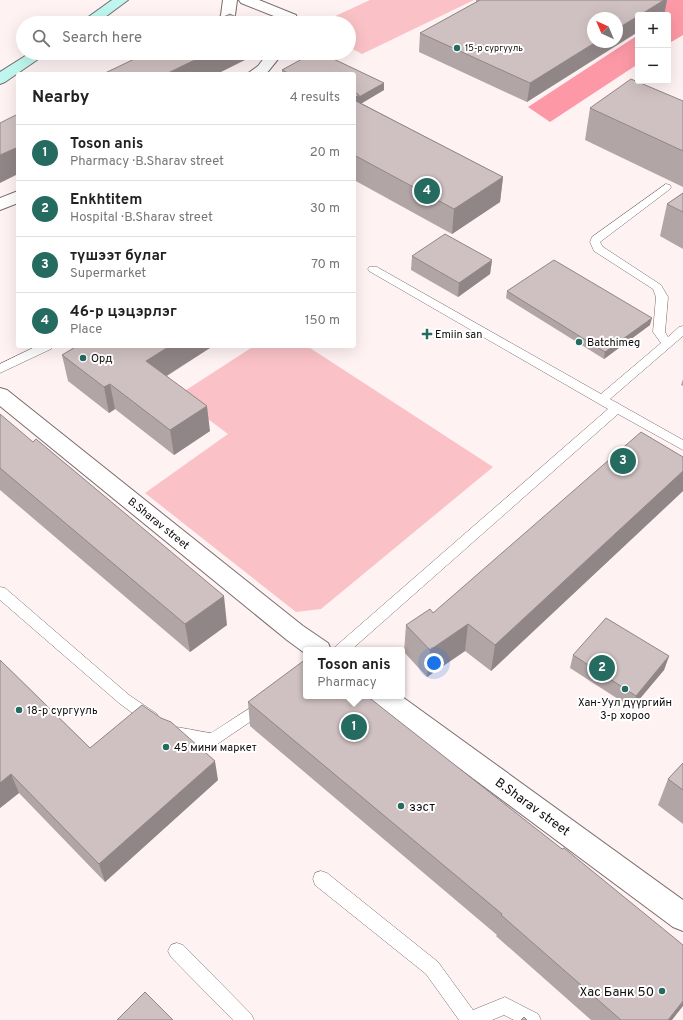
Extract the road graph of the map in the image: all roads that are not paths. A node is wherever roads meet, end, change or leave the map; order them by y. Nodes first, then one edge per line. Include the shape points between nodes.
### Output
1 (121, 0) edge
2 (230, 0) edge
3 (246, 0) edge
4 (97, 16) edge
5 (230, 16) edge
6 (287, 16) edge
7 (29, 60) edge
8 (270, 60) edge
9 (258, 72) edge
10 (0, 79) edge
11 (666, 187) dead end
12 (16, 197) edge
13 (0, 205) edge
14 (373, 269) dead end
15 (683, 330) edge
16 (667, 344) junction
17 (43, 348) edge
18 (0, 369) edge
19 (0, 395) edge
20 (602, 399) junction
21 (617, 408) junction
22 (683, 446) edge
23 (0, 592) edge
24 (315, 647) edge
25 (344, 647) edge
26 (275, 697) edge
27 (386, 699) edge
28 (321, 879) dead end
29 (683, 917) edge
30 (177, 951) dead end
31 (245, 1020) edge
32 (470, 1020) edge
33 (532, 1020) edge

1 - 4 main road
2 - 5 street
3 - 6 street
7 - 10 main road
8 - 9 street
11 - 16 lane via 595,242 598,249 657,287 662,297 659,332
12 - 13 street
14 - 20 lane
15 - 16 lane
16 - 20 lane
17 - 18 lane
19 - 24 street, B.Sharav street
20 - 21 lane
21 - 22 lane
21 - 25 lane
23 - 26 lane via 124,698 170,732 213,740
27 - 29 street, B.Sharav street
28 - 32 lane via 432,968
30 - 31 lane
32 - 33 lane via 505,1006

